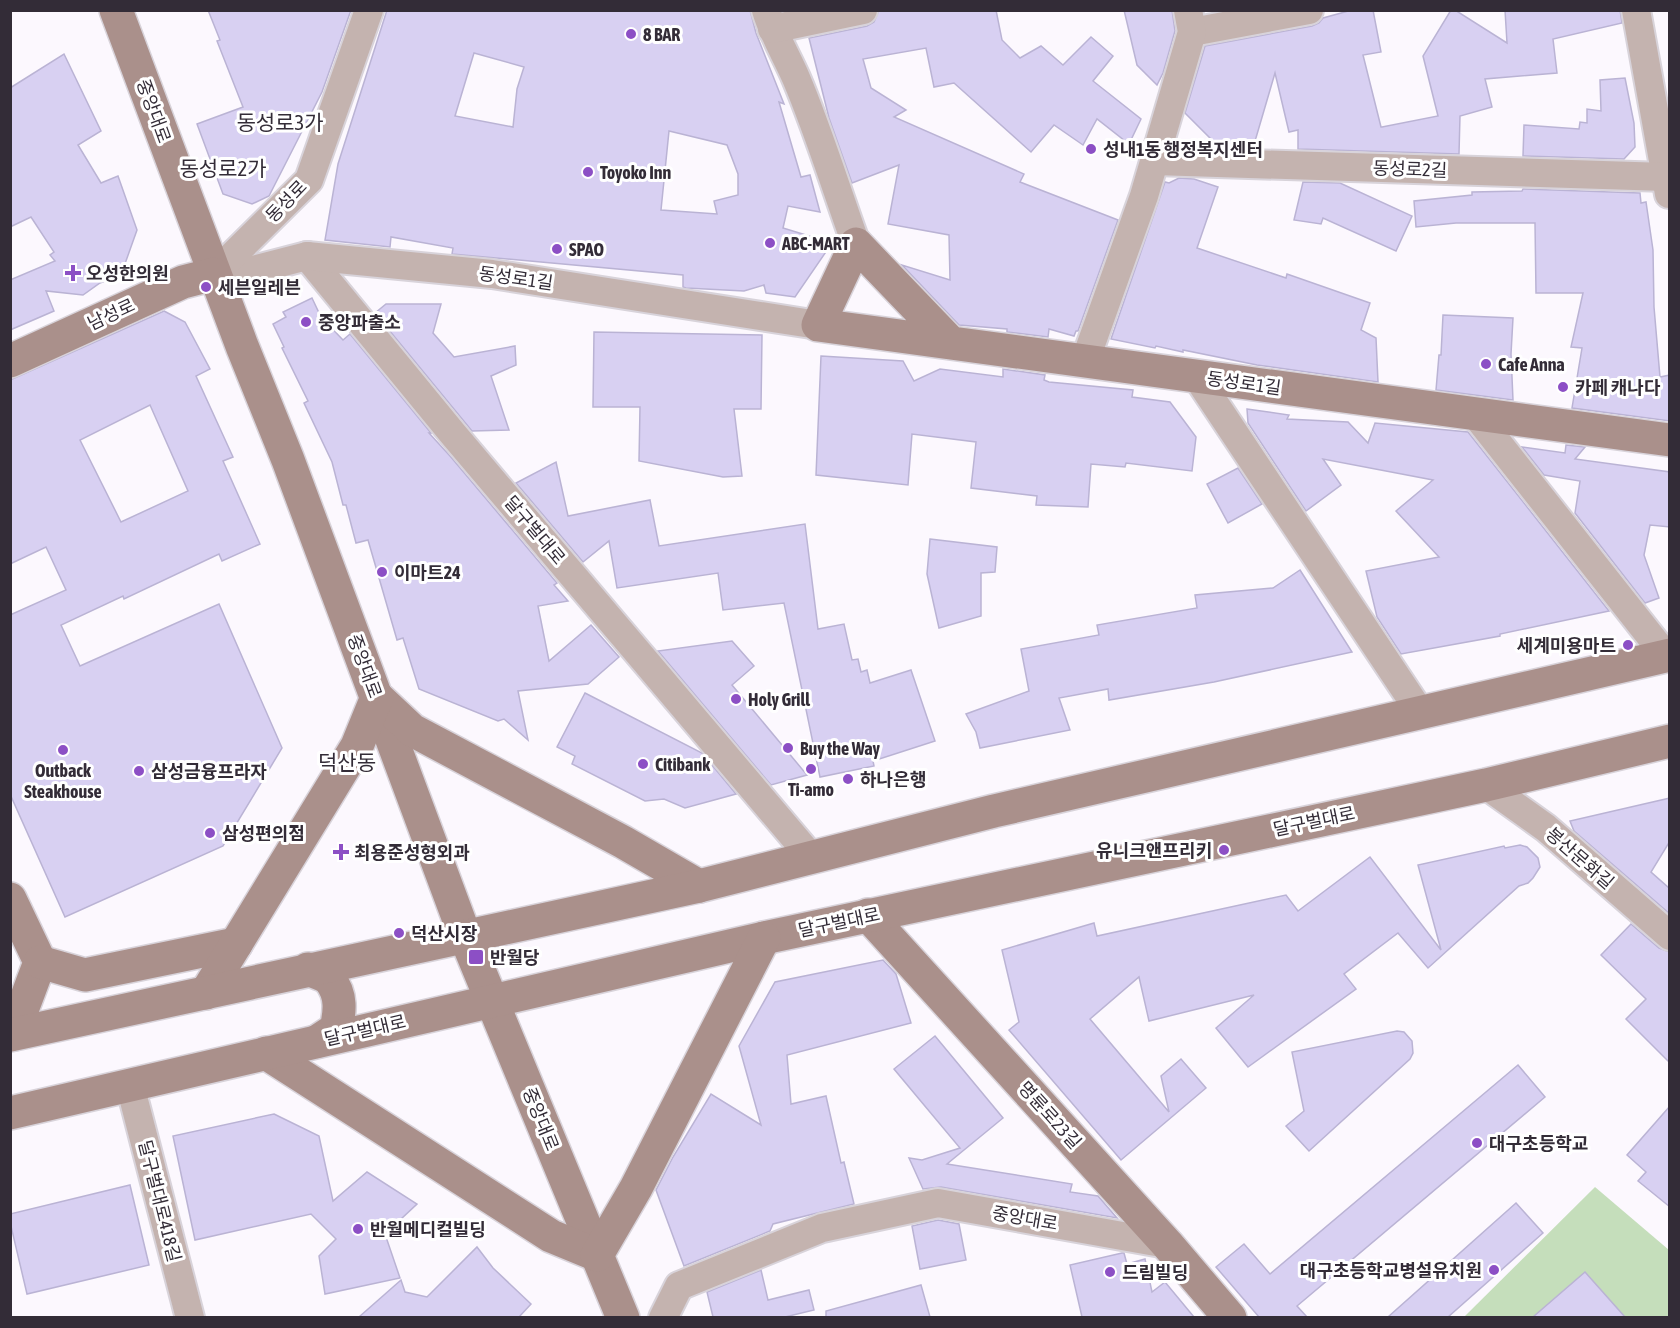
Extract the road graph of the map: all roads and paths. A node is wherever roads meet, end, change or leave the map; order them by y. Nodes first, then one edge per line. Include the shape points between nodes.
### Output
1 (116, 10) edge
2 (369, 10) edge
3 (863, 10) edge
4 (1309, 10) edge
5 (1636, 10) edge
6 (769, 20) edge
7 (1190, 21) edge
8 (1155, 161) junction
9 (1668, 187) edge
10 (856, 244) junction
11 (307, 256) junction
12 (214, 274) junction
13 (818, 325) junction
14 (951, 343) junction
15 (10, 361) edge
16 (1085, 362) junction
17 (1197, 377) junction
18 (1475, 414) junction
19 (1670, 440) edge
20 (1668, 656) edge
21 (377, 697) junction
22 (1420, 712) junction
23 (1670, 741) edge
24 (1486, 784) junction
25 (811, 857) junction
26 (699, 886) junction
27 (10, 899) edge
28 (868, 915) junction
29 (465, 936) junction
30 (1670, 936) edge
31 (764, 938) junction
32 (236, 944) junction
33 (40, 962) junction
34 (308, 969) junction
35 (206, 993) junction
36 (493, 1002) junction
37 (12, 1034) edge
38 (318, 1041) junction
39 (266, 1053) junction
40 (130, 1085) junction
41 (10, 1113) edge
42 (1167, 1244) junction
43 (597, 1255) junction
44 (190, 1317) edge
45 (623, 1317) edge
46 (663, 1317) edge
47 (1230, 1317) edge

1 - 12 main road, 중앙대로
2 - 12 street, 동성로 via 309,180
3 - 6 street
4 - 7 street
5 - 9 street
6 - 10 street via 799,87
7 - 8 street
8 - 9 street, 동성로2길
8 - 16 street
10 - 13 main road
10 - 14 main road
11 - 12 street, 동성로1길 via 245,272
11 - 13 street, 동성로1길 via 492,274
11 - 25 street, 달구벌대로
12 - 15 main road, 남성로 via 183,282
12 - 21 main road, 중앙대로
13 - 14 main road, 동성로1길
14 - 16 main road, 동성로1길
16 - 17 main road, 동성로1길
17 - 18 main road, 동성로1길
17 - 22 street
18 - 19 main road, 동성로1길
18 - 20 street
20 - 22 main road
21 - 26 main road via 412,730
21 - 29 main road, 중앙대로
21 - 32 main road via 357,746
22 - 25 main road
23 - 24 main road, 달구벌대로
24 - 28 main road, 달구벌대로
24 - 30 street, 봉산문화길 via 1546,828
25 - 26 main road
26 - 29 main road
27 - 33 main road
28 - 31 main road, 달구벌대로
28 - 42 main road, 명륜로23길
29 - 34 main road
29 - 36 main road, 중앙대로
31 - 36 main road, 달구벌대로
31 - 43 main road via 636,1188
32 - 33 main road via 85,975
32 - 35 main road
33 - 37 main road
34 - 35 main road
34 - 38 main road via 330,979 340,1010 336,1029
35 - 37 main road
36 - 38 main road, 달구벌대로
36 - 43 main road, 중앙대로
38 - 39 main road, 달구벌대로
39 - 40 main road, 달구벌대로
39 - 43 main road via 551,1236
40 - 41 main road, 달구벌대로
40 - 44 street, 달구벌대로418길
42 - 46 street, 중앙대로 via 938,1203 822,1228 679,1286
42 - 47 main road, 명륜로23길
43 - 45 main road, 중앙대로

